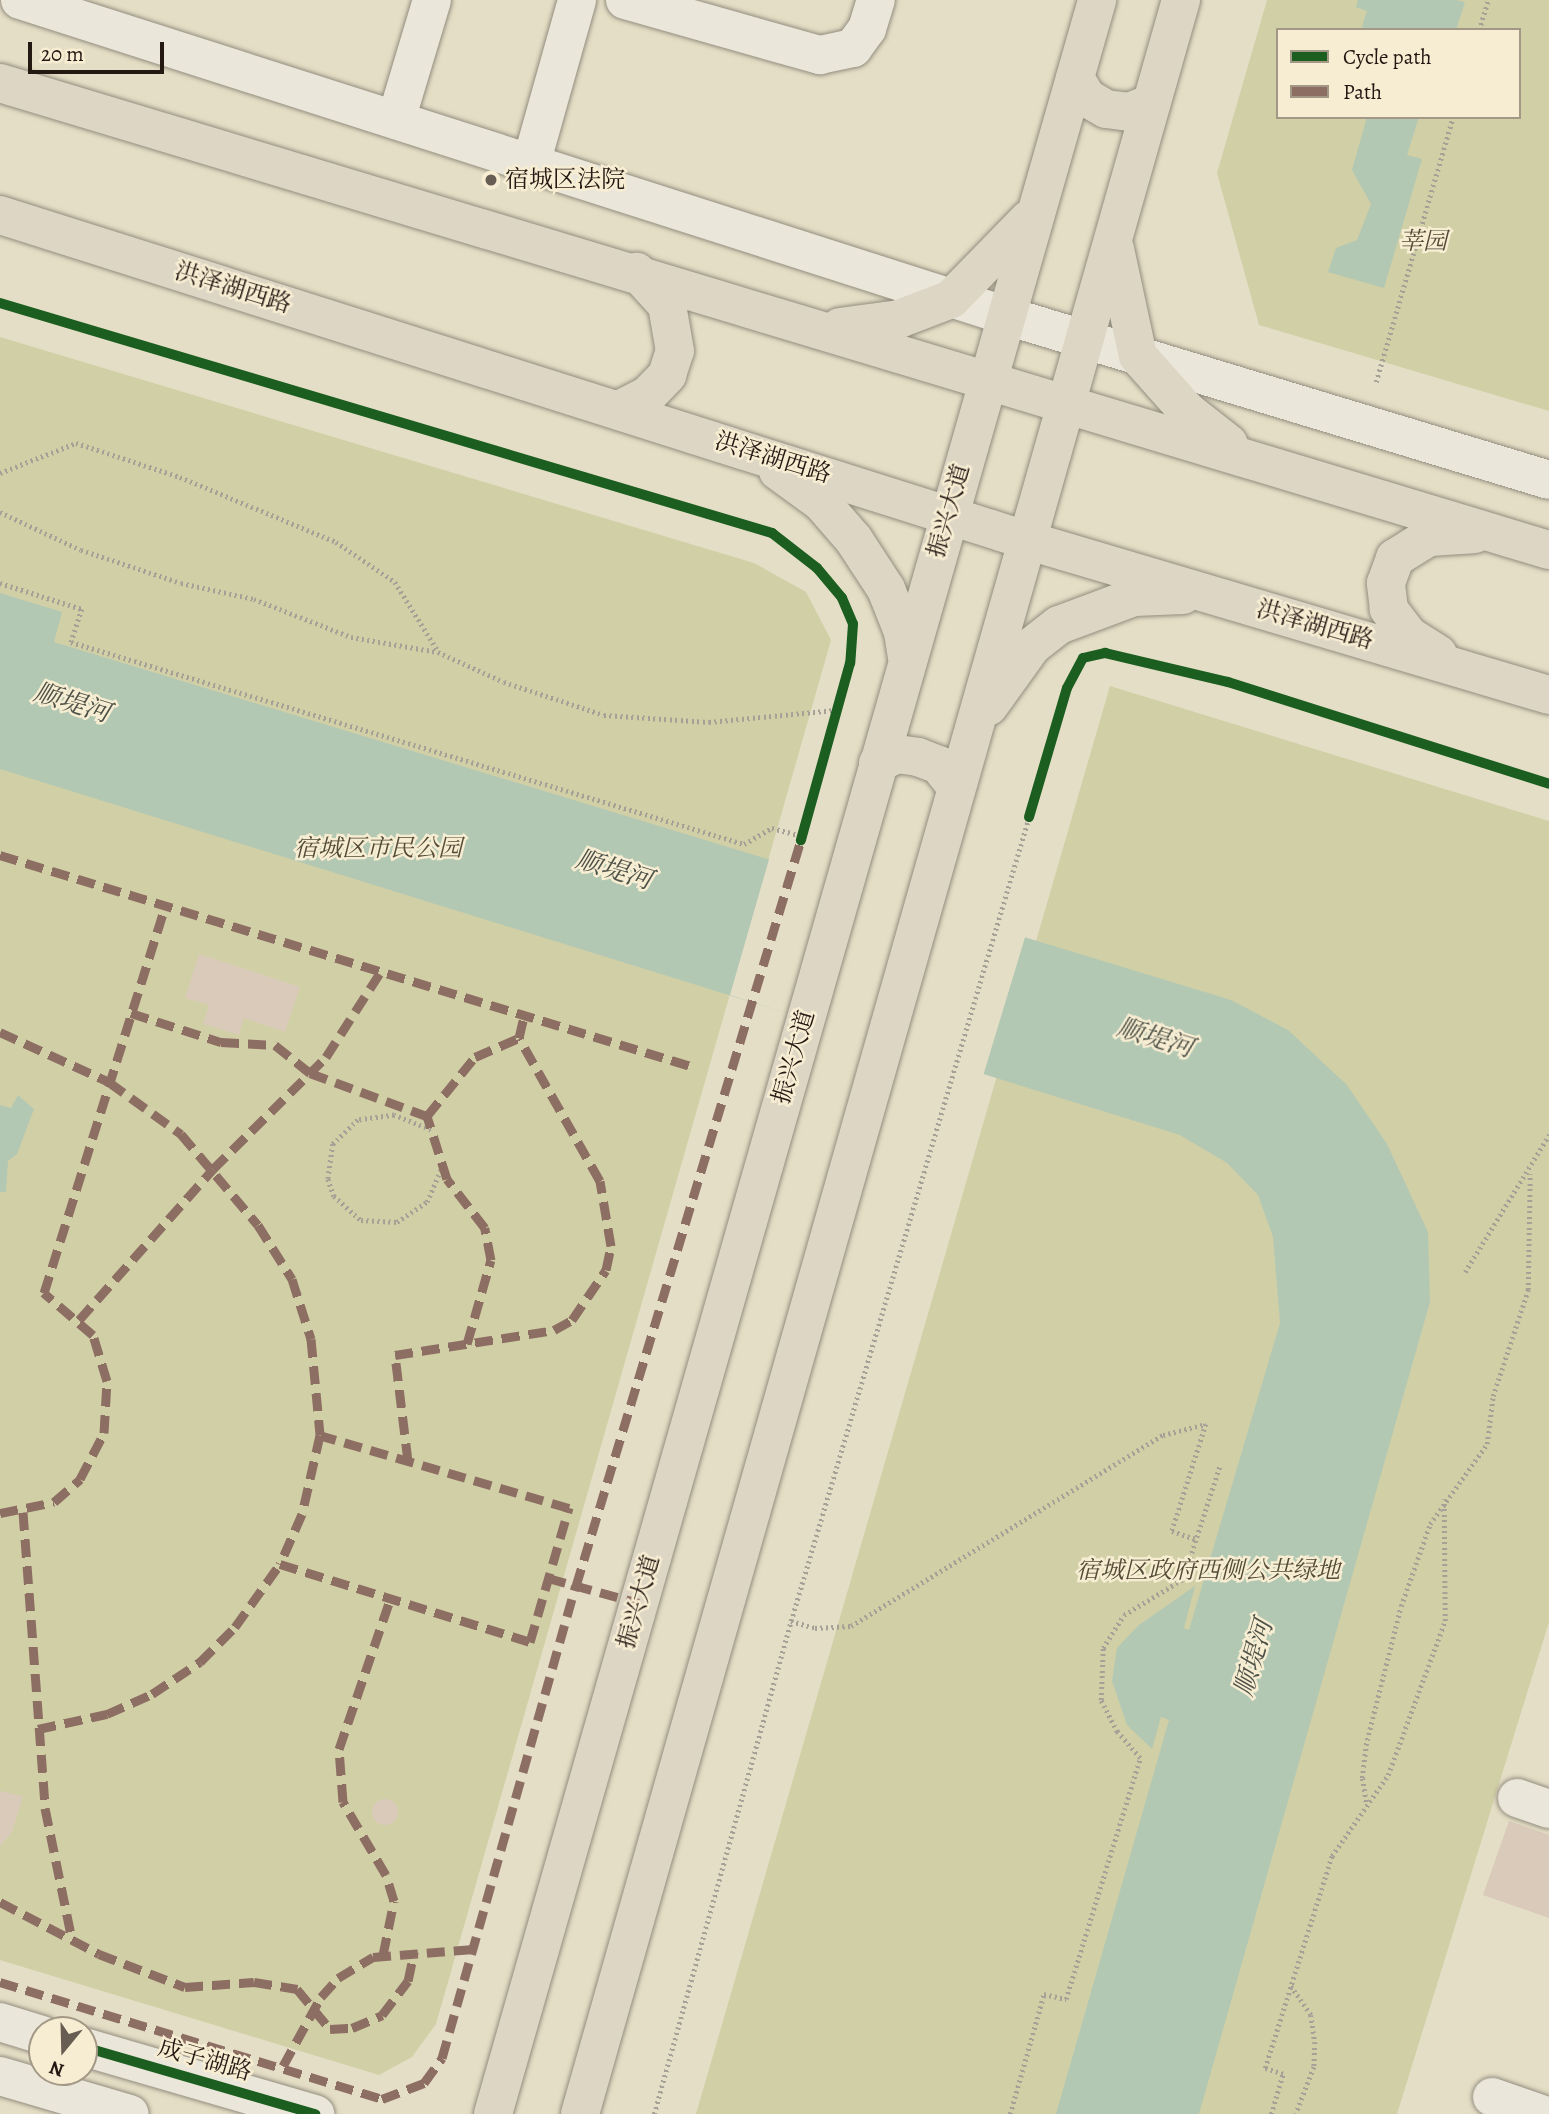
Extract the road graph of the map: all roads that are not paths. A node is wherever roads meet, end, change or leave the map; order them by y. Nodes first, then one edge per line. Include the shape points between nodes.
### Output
1 (20, 0) edge
2 (432, 0) edge
3 (577, 0) edge
4 (625, 0) edge
5 (876, 0) edge
6 (1097, 0) edge
7 (1181, 0) edge
8 (1075, 78) junction
9 (0, 83) edge
10 (1151, 103) junction
11 (396, 120) junction
12 (531, 164) junction
13 (1037, 210) junction
14 (0, 215) edge
15 (1114, 233) junction
16 (637, 272) junction
17 (951, 299) junction
18 (1007, 316) junction
19 (824, 329) junction
20 (1083, 340) junction
21 (1138, 356) junction
22 (989, 378) junction
23 (1065, 402) junction
24 (619, 410) junction
25 (751, 451) junction
26 (1248, 458) junction
27 (1549, 480) edge
28 (948, 514) junction
29 (1494, 533) junction
30 (1026, 540) junction
31 (1549, 550) edge
32 (1211, 594) junction
33 (907, 661) junction
34 (1460, 668) junction
35 (1549, 695) edge
36 (973, 727) junction
37 (878, 763) junction
38 (957, 787) junction
39 (0, 2022) edge
40 (28, 2031) edge
41 (98, 2051) edge
42 (0, 2076) edge
43 (1492, 2097) dead end
44 (130, 2114) edge
45 (315, 2114) edge
46 (493, 2114) edge
47 (580, 2114) edge
48 (1541, 2114) edge

1 - 11 street
2 - 11 street
3 - 12 street
4 - 5 street via 820,55 853,48 867,29
6 - 8 main road, 振兴大道
7 - 10 main road
8 - 10 main road via 1087,98 1106,109 1129,112
8 - 13 main road, 振兴大道
9 - 16 main road
10 - 15 main road
11 - 12 street
12 - 17 street
13 - 17 main road
13 - 18 main road, 振兴大道
14 - 24 main road, 洪泽湖西路
15 - 20 main road
15 - 21 main road via 1123,305
16 - 19 main road
16 - 24 main road via 667,305 675,351 667,375 648,395
17 - 18 street
17 - 19 main road via 899,319
18 - 20 street
18 - 22 main road, 振兴大道
19 - 22 main road
20 - 21 street
20 - 23 main road
21 - 26 main road via 1187,411
21 - 27 street
22 - 23 main road
22 - 28 main road, 振兴大道
23 - 26 main road
23 - 30 main road
24 - 25 main road, 洪泽湖西路
25 - 28 main road, 洪泽湖西路
25 - 33 main road via 822,503 854,540 886,589 904,632
26 - 29 main road
28 - 30 main road, 洪泽湖西路
28 - 33 main road, 振兴大道
29 - 31 main road
29 - 34 main road via 1429,537 1395,558 1386,583 1389,609 1409,636
30 - 32 main road, 洪泽湖西路
30 - 36 main road
32 - 34 main road, 洪泽湖西路
32 - 36 main road via 1134,597 1059,625 1032,646
33 - 37 main road, 振兴大道
34 - 35 main road, 洪泽湖西路
36 - 38 main road
37 - 38 main road via 897,754 918,757 939,765
37 - 46 main road, 振兴大道
38 - 47 main road
39 - 40 street
41 - 45 street, 成子湖路
42 - 44 street
43 - 48 street

